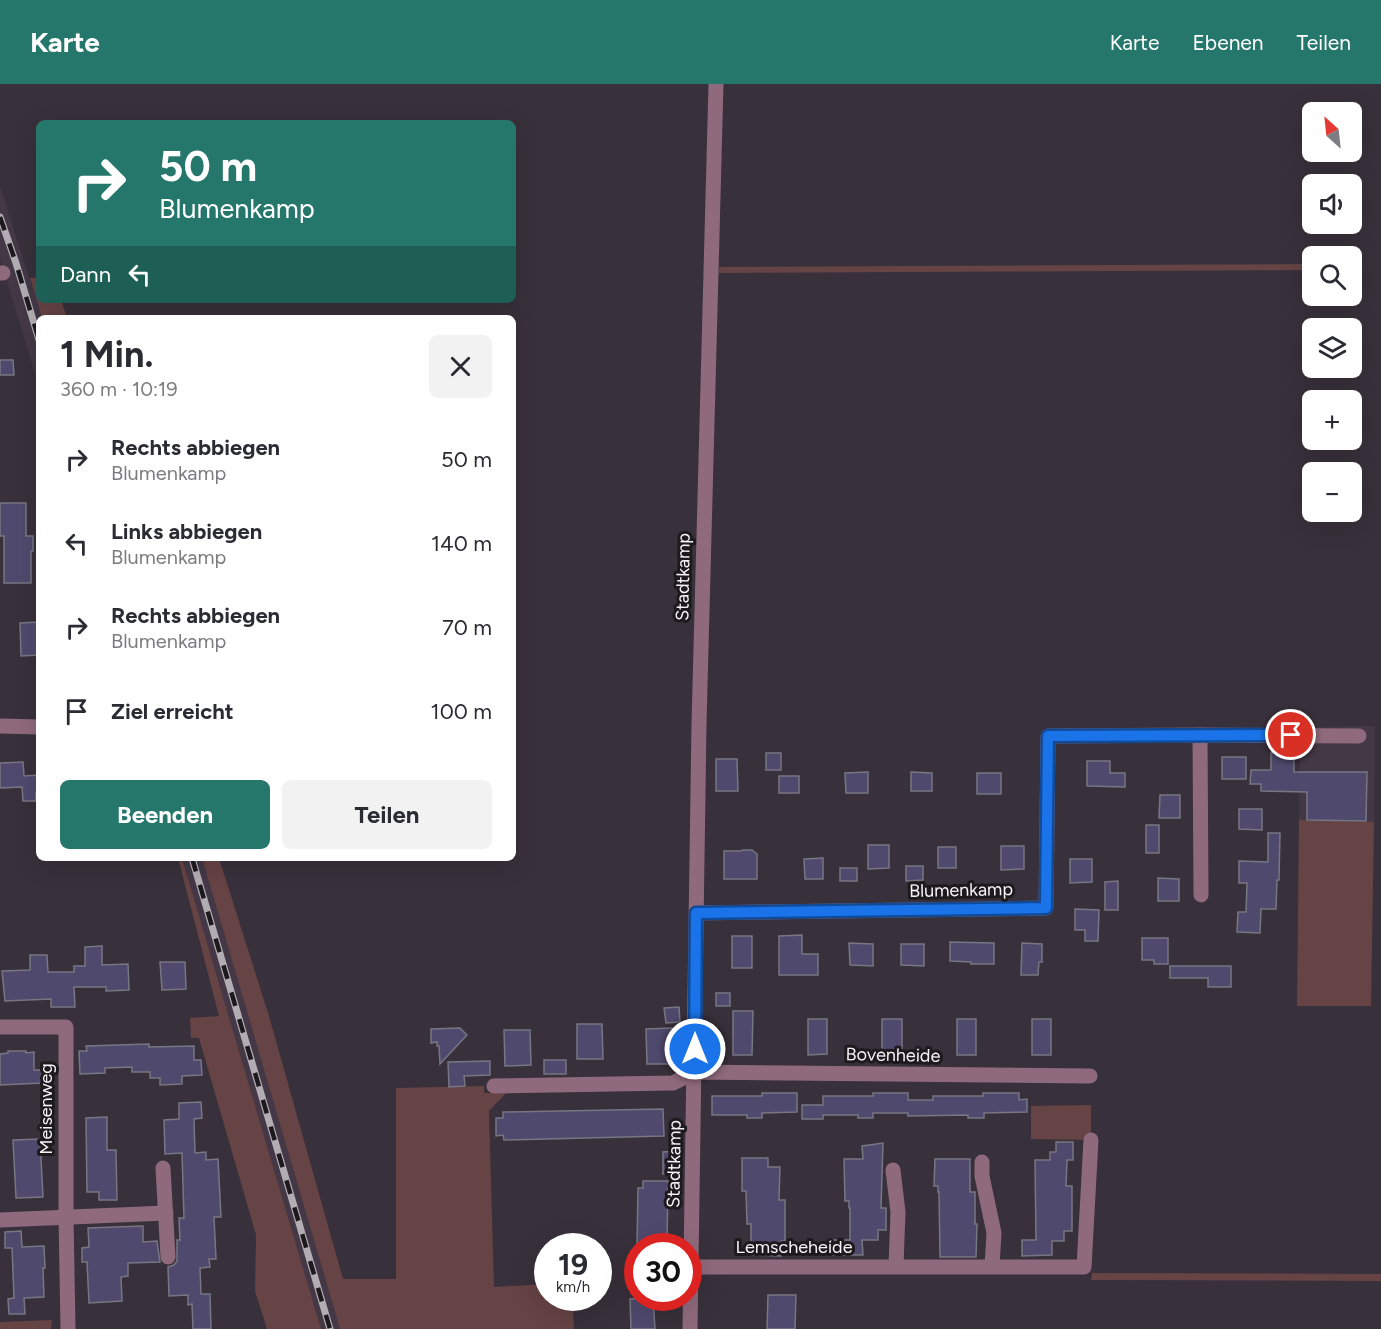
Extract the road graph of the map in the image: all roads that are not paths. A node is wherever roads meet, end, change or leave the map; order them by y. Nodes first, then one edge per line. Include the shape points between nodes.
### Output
1 (716, 84) edge
2 (0, 726) edge
3 (36, 727) edge
4 (1200, 735) junction
5 (1359, 736) dead end
6 (1201, 895) dead end
7 (696, 913) junction
8 (0, 1027) edge
9 (695, 1072) junction
10 (1090, 1076) dead end
11 (494, 1086) dead end
12 (1091, 1140) dead end
13 (982, 1162) dead end
14 (163, 1167) dead end
15 (892, 1170) dead end
16 (166, 1214) junction
17 (66, 1216) junction
18 (0, 1220) edge
19 (692, 1233) edge
20 (168, 1257) dead end
21 (896, 1266) junction
22 (993, 1266) junction
23 (702, 1267) edge
24 (690, 1311) edge
25 (68, 1329) edge
26 (690, 1329) edge

1 - 7 street, Stadtkamp
2 - 3 street
4 - 5 street, Blumenkamp
4 - 6 street
4 - 7 street, Blumenkamp via 1048,736 1046,908
7 - 9 street, Stadtkamp
8 - 17 street, Meisenweg via 66,1027
9 - 10 street, Bovenheide
9 - 11 street via 673,1083
9 - 19 street, Stadtkamp
12 - 22 street, Lemscheheide via 1084,1267
13 - 22 street via 994,1233
14 - 16 street
15 - 21 street via 898,1212
16 - 17 street
16 - 20 street
17 - 18 street
17 - 25 street, Meisenweg
21 - 22 street, Lemscheheide
21 - 23 street, Lemscheheide
24 - 26 street, Stadtkamp

